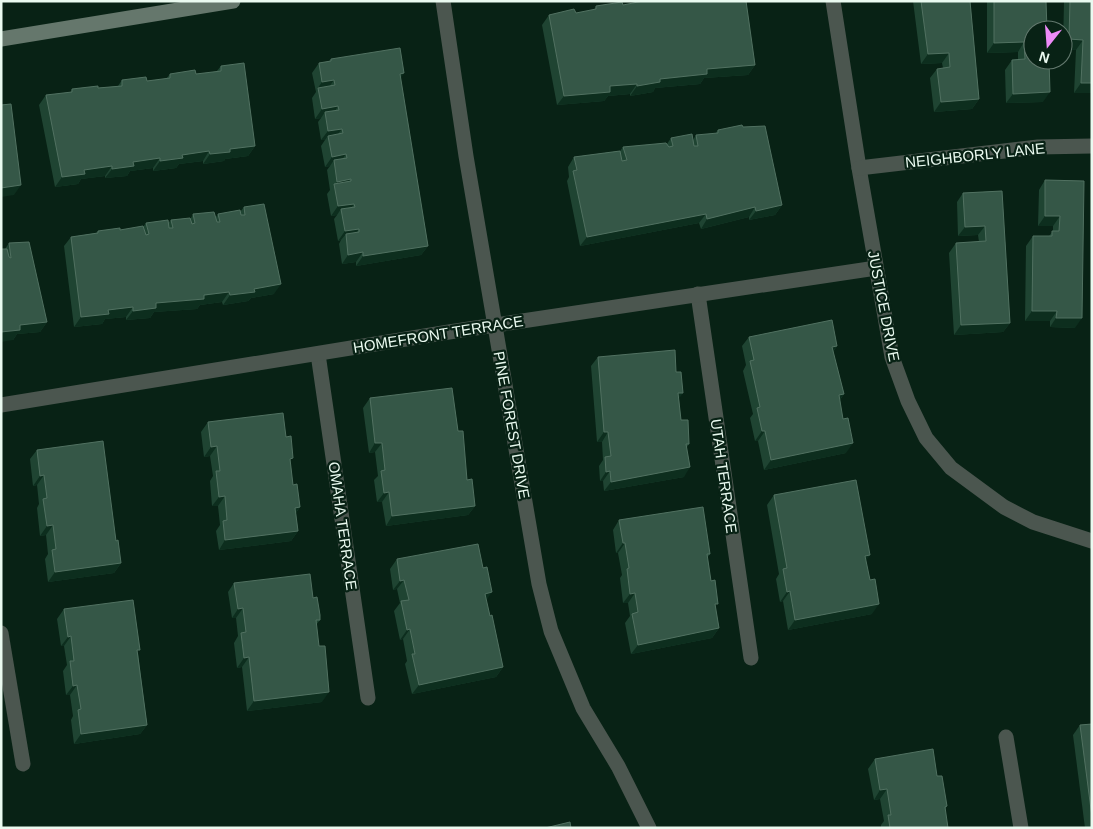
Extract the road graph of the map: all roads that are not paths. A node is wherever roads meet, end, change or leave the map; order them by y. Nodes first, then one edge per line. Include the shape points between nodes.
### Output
1 (233, 1) edge
2 (443, 1) edge
3 (833, 1) edge
4 (1, 39) edge
5 (1092, 146) edge
6 (859, 168) junction
7 (876, 268) junction
8 (698, 294) junction
9 (495, 325) junction
10 (318, 354) junction
11 (1, 405) edge
12 (1092, 541) edge
13 (1, 633) edge
14 (751, 658) dead end
15 (368, 698) dead end
16 (1006, 737) dead end
17 (23, 764) dead end
18 (649, 828) edge
19 (1021, 828) edge

1 - 4 street
2 - 9 street, PINE FOREST DRIVE
3 - 6 street, JUSTICE DRIVE
5 - 6 street, NEIGHBORLY LANE via 1038,147
6 - 7 street, JUSTICE DRIVE
7 - 8 street, HOMEFRONT TERRACE
7 - 12 street, JUSTICE DRIVE via 892,356 926,438 951,468 1004,507 1033,522
8 - 9 street, HOMEFRONT TERRACE
8 - 14 street, UTAH TERRACE
9 - 10 street, HOMEFRONT TERRACE
9 - 18 street, PINE FOREST DRIVE via 539,584 551,630 583,708 618,766
10 - 11 street, HOMEFRONT TERRACE
10 - 15 street, OMAHA TERRACE
13 - 17 street
16 - 19 street

